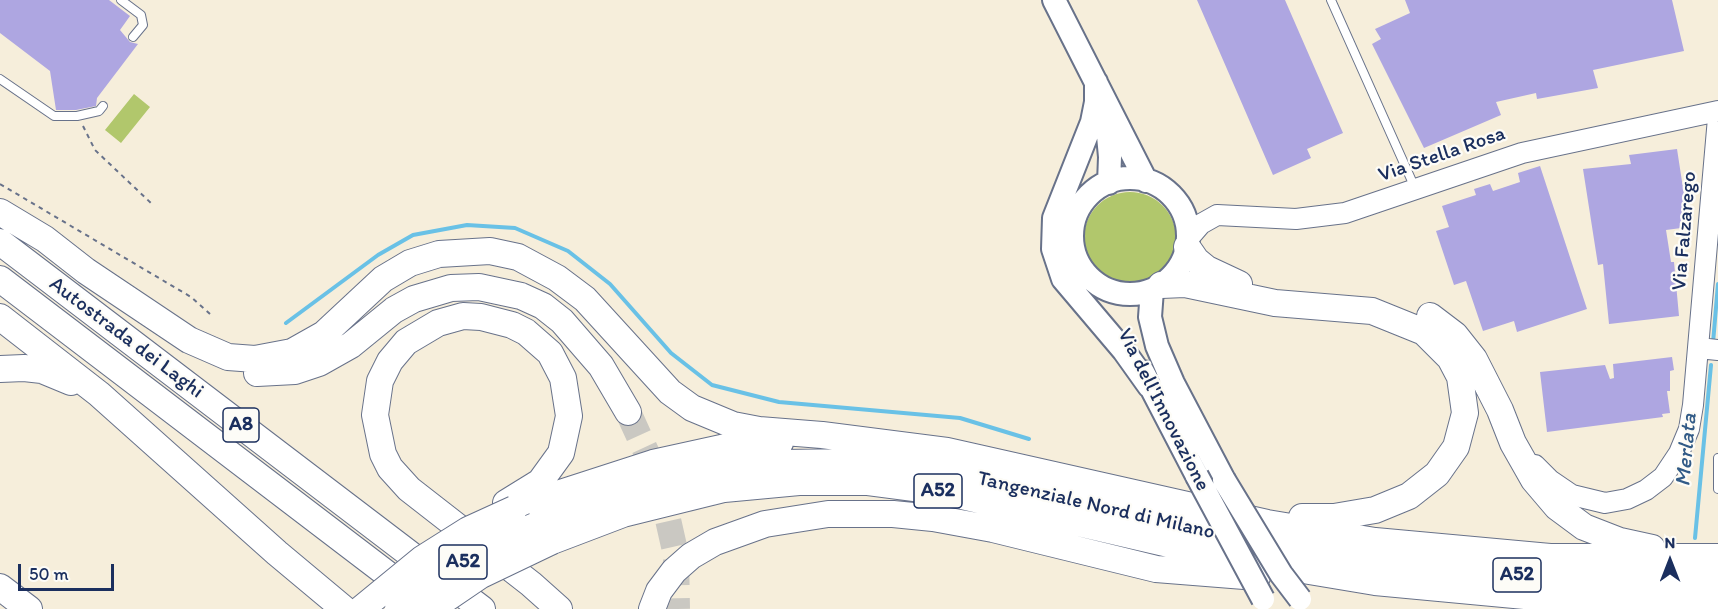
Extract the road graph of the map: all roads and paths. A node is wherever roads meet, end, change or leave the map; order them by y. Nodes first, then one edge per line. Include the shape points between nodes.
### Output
1 (122, 0) edge
2 (1054, 0) edge
3 (1331, 0) edge
4 (133, 37) dead end
5 (0, 79) edge
6 (1096, 82) junction
7 (1105, 104) junction
8 (103, 106) dead end
9 (1718, 111) edge
10 (77, 116) junction
11 (1718, 118) edge
12 (1146, 181) junction
13 (1109, 183) junction
14 (0, 184) edge
15 (1416, 190) junction
16 (152, 204) dead end
17 (0, 212) edge
18 (0, 242) edge
19 (1188, 243) junction
20 (86, 271) junction
21 (1087, 275) junction
22 (0, 279) edge
23 (1157, 288) junction
24 (210, 314) dead end
25 (0, 317) edge
26 (1708, 349) edge
27 (0, 369) edge
28 (1149, 386) junction
29 (1500, 410) junction
30 (628, 412) tunnel mouth
31 (144, 435) junction
32 (880, 443) junction
33 (1718, 458) edge
34 (1718, 489) edge
35 (1136, 495) junction
36 (510, 506) junction
37 (543, 534) junction
38 (1718, 550) edge
39 (1718, 557) edge
40 (1718, 578) edge
41 (0, 587) edge
42 (1499, 594) junction
43 (1711, 600) edge
44 (1267, 604) edge
45 (1306, 604) edge
46 (29, 609) edge
47 (344, 609) edge
48 (361, 609) edge
49 (398, 609) edge
50 (432, 609) edge
51 (482, 609) edge
52 (559, 609) edge
53 (652, 609) edge

1 - 4 lane via 141,15 143,25
2 - 6 main road
3 - 15 lane
5 - 10 lane via 48,114
6 - 7 main road
6 - 28 main road via 1092,122 1054,218 1053,249 1063,279
7 - 12 main road
7 - 13 main road
8 - 10 lane via 99,111
9 - 15 street, Via Stella Rosa via 1522,153
10 - 16 path via 95,150
11 - 26 street, Via Falzarego
12 - 13 main road via 1127,179
12 - 19 main road via 1177,202 1185,218
13 - 21 main road via 1085,200 1073,227 1073,248
14 - 24 path via 192,297
15 - 19 street, Via Stella Rosa via 1345,213 1318,217 1217,215 1201,224
17 - 20 highway via 45,239
18 - 51 highway, Autostrada dei Laghi / A8
19 - 23 main road via 1181,264
19 - 29 highway via 1196,260 1207,269 1237,283 1276,292 1391,301 1420,311 1445,327 1465,348
20 - 30 highway via 197,354 219,365 257,373 295,370 325,361 394,310 425,294 450,288 508,291 534,301 562,321 601,366
20 - 32 highway via 201,348 228,357 255,359 281,356 313,341 382,279 424,257 457,251 507,253 533,263 585,299 656,379 692,408 745,427
21 - 23 main road via 1112,291 1132,294
21 - 28 main road, Via dell'Innovazione via 1133,349
22 - 50 highway, Autostrada dei Laghi / A8
23 - 35 highway via 1185,284 1258,301 1353,308 1387,315 1424,332 1442,348 1460,377 1465,413 1456,447 1437,474 1409,496 1375,510 1334,517 1276,516 1183,499
23 - 45 main road, Via dell'Innovazione, bridge via 1150,317 1173,383 1224,480 1281,574
25 - 31 highway via 99,394
26 - 29 street, Via Falzarego via 1679,453 1663,477 1627,499 1583,500 1550,480 1533,462
27 - 31 highway via 31,368 61,377
28 - 44 main road, Via dell'Innovazione, bridge
29 - 38 highway via 1534,480 1570,518 1638,546
31 - 47 highway
32 - 35 highway via 975,456
32 - 36 highway via 786,442 726,447 643,465
33 - 34 lane
35 - 39 highway via 1277,525 1428,548 1606,559
36 - 48 highway, bridge via 435,550
36 - 52 highway via 540,482 561,453 569,416 563,378 550,353 512,325 472,317 438,323 406,342 380,381 375,415 383,454 408,489
37 - 40 highway, Tangenziale Nord di Milano / A52 via 605,498 707,472 783,463 854,462 945,472 1206,531 1374,561 1564,578
37 - 42 highway, Tangenziale Nord di Milano / A52 via 724,489 799,482 868,482 973,498 1283,569 1420,588
37 - 49 highway, Tangenziale Nord di Milano / A52, bridge via 494,544 459,564
37 - 50 highway, Tangenziale Nord di Milano / A52, bridge
41 - 46 highway
42 - 43 highway, Tangenziale Nord di Milano / A52
42 - 53 highway via 1333,587 1178,572 933,518 849,514 785,520 715,542 674,571

